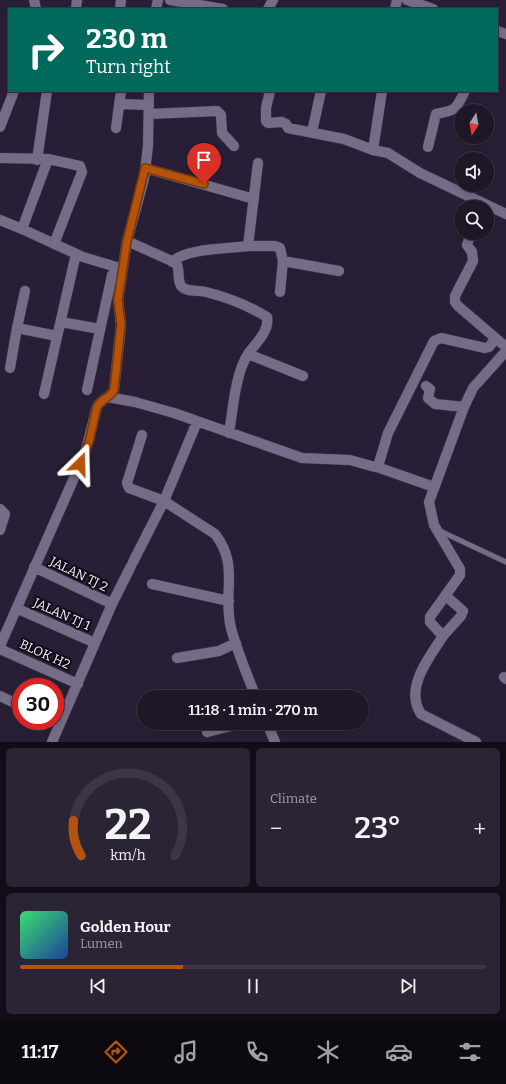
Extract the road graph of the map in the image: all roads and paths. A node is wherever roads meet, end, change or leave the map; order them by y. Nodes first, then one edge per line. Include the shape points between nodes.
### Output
1 (170, 0) edge
2 (407, 0) edge
3 (217, 8) edge
4 (430, 8) edge
5 (14, 92) edge
6 (47, 92) edge
7 (121, 92) edge
8 (149, 92) edge
9 (270, 92) edge
10 (321, 92) edge
11 (382, 92) edge
12 (464, 92) edge
13 (119, 104) junction
14 (149, 110) junction
15 (0, 127) edge
16 (116, 128) dead end
17 (312, 132) junction
18 (234, 146) dead end
19 (428, 147) dead end
20 (373, 150) junction
21 (0, 158) edge
22 (48, 159) junction
23 (37, 160) junction
24 (258, 163) dead end
25 (145, 168) junction
26 (254, 199) junction
27 (472, 200) edge
28 (494, 210) edge
29 (506, 214) edge
30 (0, 220) edge
31 (22, 229) junction
32 (469, 240) edge
33 (127, 241) junction
34 (54, 244) junction
35 (248, 246) junction
36 (76, 254) junction
37 (283, 261) junction
38 (172, 262) junction
39 (123, 269) junction
40 (339, 271) dead end
41 (112, 275) dead end
42 (25, 291) dead end
43 (280, 292) dead end
44 (61, 322) junction
45 (17, 328) junction
46 (100, 329) junction
47 (58, 336) junction
48 (496, 339) junction
49 (506, 347) edge
50 (506, 351) edge
51 (248, 354) junction
52 (10, 368) dead end
53 (303, 376) dead end
54 (426, 386) dead end
55 (87, 390) dead end
56 (44, 394) dead end
57 (108, 397) junction
58 (464, 407) junction
59 (197, 422) junction
60 (229, 433) junction
61 (142, 435) dead end
62 (377, 467) junction
63 (434, 487) junction
64 (164, 501) junction
65 (0, 509) edge
66 (436, 529) junction
67 (0, 530) edge
68 (506, 562) edge
69 (34, 567) junction
70 (152, 584) dead end
71 (446, 596) junction
72 (229, 601) junction
73 (112, 604) junction
74 (18, 609) junction
75 (443, 636) junction
76 (95, 643) junction
77 (236, 643) junction
78 (0, 647) edge
79 (177, 658) dead end
80 (78, 684) junction
81 (253, 690) edge
82 (0, 696) edge
83 (12, 702) edge
84 (64, 709) edge
85 (55, 730) edge
86 (215, 730) edge
87 (269, 730) edge
88 (207, 732) dead end
89 (52, 742) edge
90 (275, 742) edge
91 (476, 742) edge

1 - 3 street
2 - 4 street
5 - 15 street
6 - 23 street
7 - 13 street
8 - 14 street
9 - 17 street via 266,108 267,122 282,122 288,128
10 - 17 street
11 - 20 street
12 - 19 street via 451,112 436,114
13 - 14 street
13 - 16 street
14 - 18 street via 217,111 221,115 222,133
14 - 25 street
17 - 20 street via 347,139
20 - 27 street via 388,153
21 - 23 street
22 - 23 street
22 - 31 street
22 - 34 street via 80,166 82,169
24 - 26 street
25 - 26 street
25 - 33 street
26 - 35 street
28 - 29 street
30 - 31 street
31 - 34 street
32 - 48 street via 467,245 472,252 473,261 455,302
33 - 38 street
33 - 39 street
34 - 36 street
35 - 37 street via 279,247
35 - 38 street via 196,252 178,256
36 - 39 street
36 - 44 street
37 - 40 street
37 - 43 street
38 - 51 street via 180,268 181,286 234,301 267,317 261,338
39 - 57 street via 118,300 121,324 118,358 114,390
41 - 46 street
42 - 45 street
44 - 46 street
44 - 47 street
45 - 47 street
45 - 52 street
46 - 55 street
47 - 56 street
48 - 49 street
48 - 62 street via 485,348 440,338 434,341 388,433
50 - 58 street via 477,382
51 - 53 street
51 - 60 street via 240,375
54 - 58 street via 430,389 428,398 433,402
57 - 59 street via 135,402
57 - 69 street via 97,407 85,453
58 - 63 street
59 - 60 street
59 - 64 street
60 - 62 street via 302,458 350,460
61 - 64 street via 127,483 133,490
62 - 63 street
63 - 66 street via 429,502
64 - 72 street via 215,534 220,541 228,560
64 - 73 street
65 - 67 street via 5,514
66 - 68 lane
66 - 71 street via 460,569 460,575
69 - 73 street, JALAN TJ 2
69 - 74 street
70 - 72 street
71 - 75 street via 430,617 430,622
71 - 75 street via 463,611 462,616
72 - 77 street via 229,621
73 - 76 street
74 - 76 street, JALAN TJ 1
74 - 78 street
75 - 91 street via 422,669 417,685 416,706 421,714
76 - 80 street
77 - 79 street via 219,651
77 - 81 street
78 - 80 street, BLOK H2
80 - 84 street
82 - 83 street
85 - 89 street
86 - 88 street
87 - 90 street

